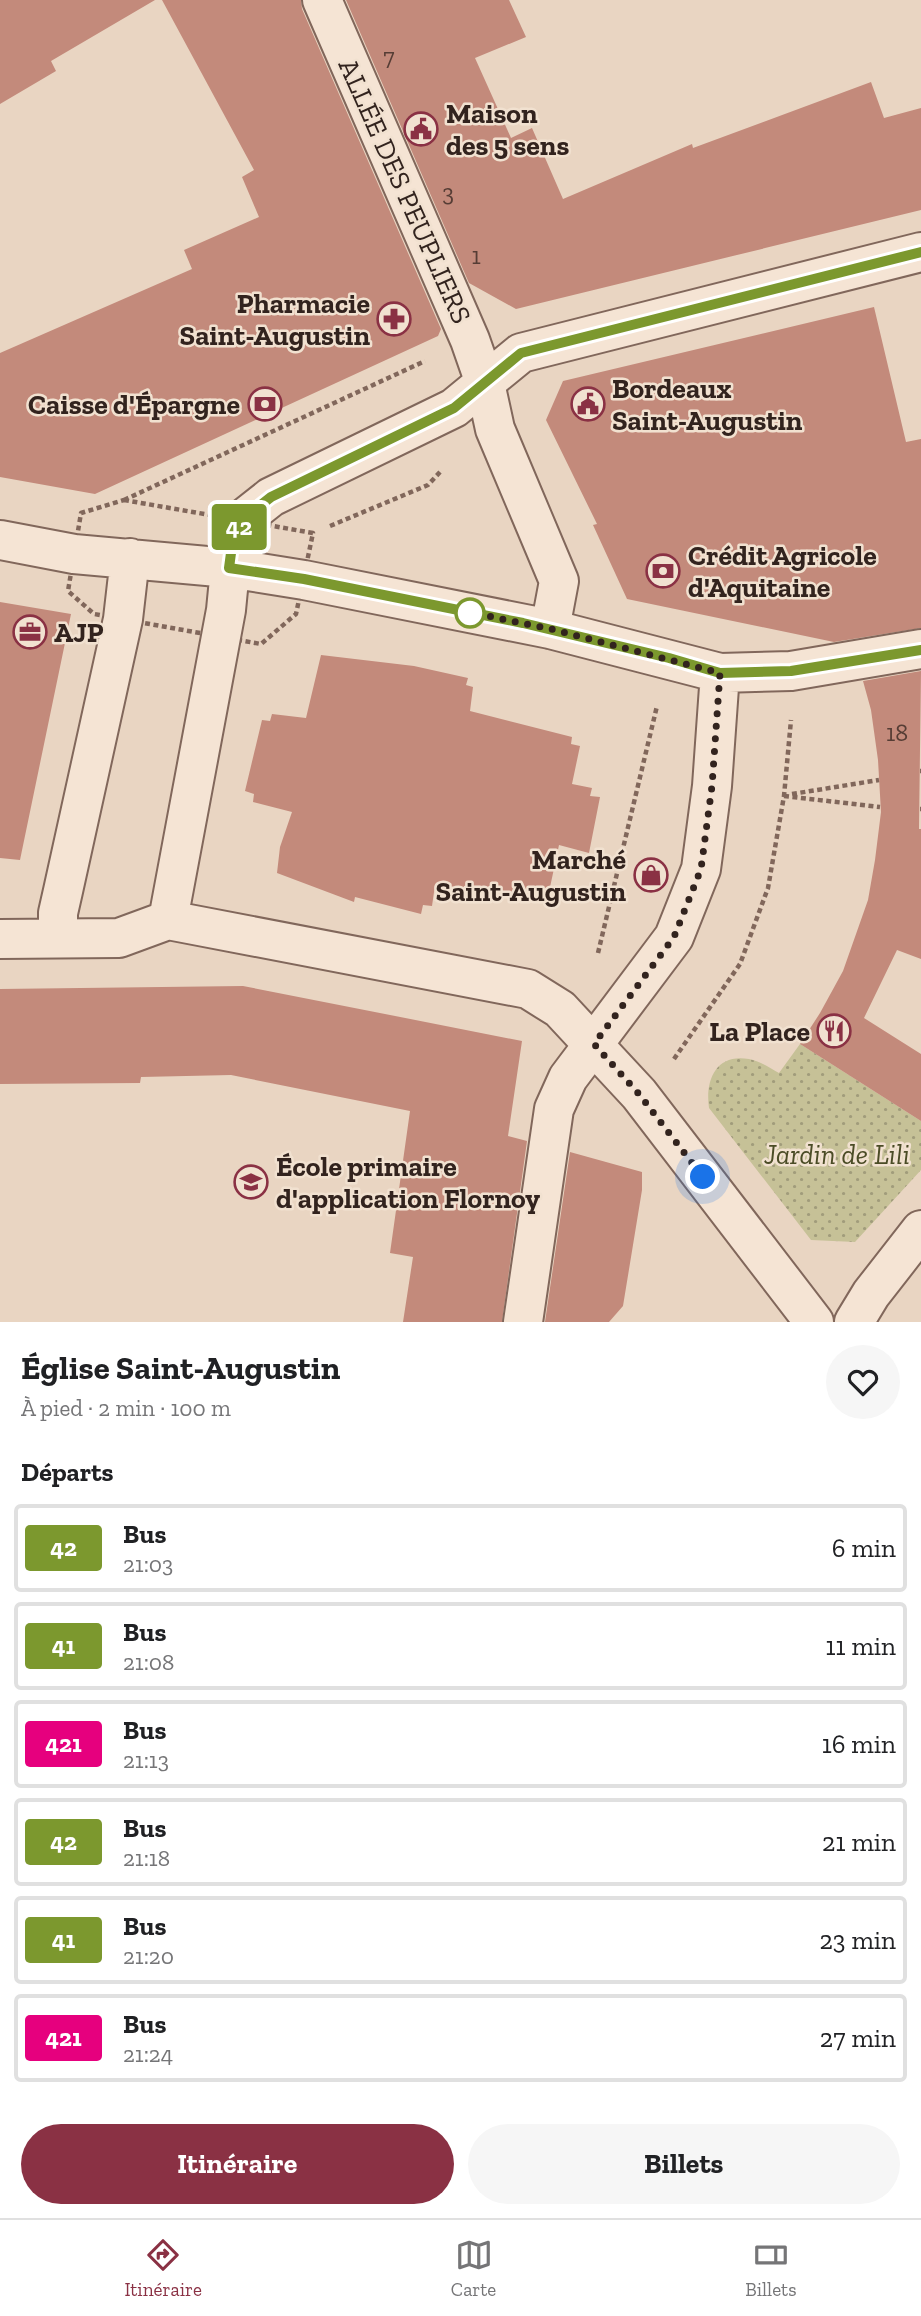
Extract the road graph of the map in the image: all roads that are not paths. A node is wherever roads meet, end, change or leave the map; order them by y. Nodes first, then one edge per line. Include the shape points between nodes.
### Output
1 (321, 0) edge
2 (921, 252) edge
3 (485, 383) junction
4 (0, 540) edge
5 (130, 558) junction
6 (229, 568) junction
7 (551, 629) junction
8 (921, 649) edge
9 (720, 673) junction
10 (168, 920) junction
11 (58, 937) junction
12 (0, 939) edge
13 (594, 1044) junction
14 (921, 1230) edge
15 (523, 1322) edge
16 (814, 1322) edge
17 (854, 1322) edge

1 - 3 street, ALLÉE DES PEUPLIERS
2 - 3 street via 521,353
3 - 6 street via 454,408 271,497 242,520 233,538
3 - 7 street, ALLÉE DES PEUPLIERS via 495,429 559,581
4 - 5 street via 74,554
5 - 6 street
5 - 11 street via 123,619 61,902
6 - 7 street
6 - 10 street via 223,628
7 - 9 street
8 - 9 street via 791,671
9 - 13 street via 701,869 674,937
10 - 11 street via 119,938
10 - 13 street via 528,989 560,1009
11 - 12 street
13 - 15 street via 568,1078 554,1109
13 - 16 street via 639,1094
14 - 17 street

